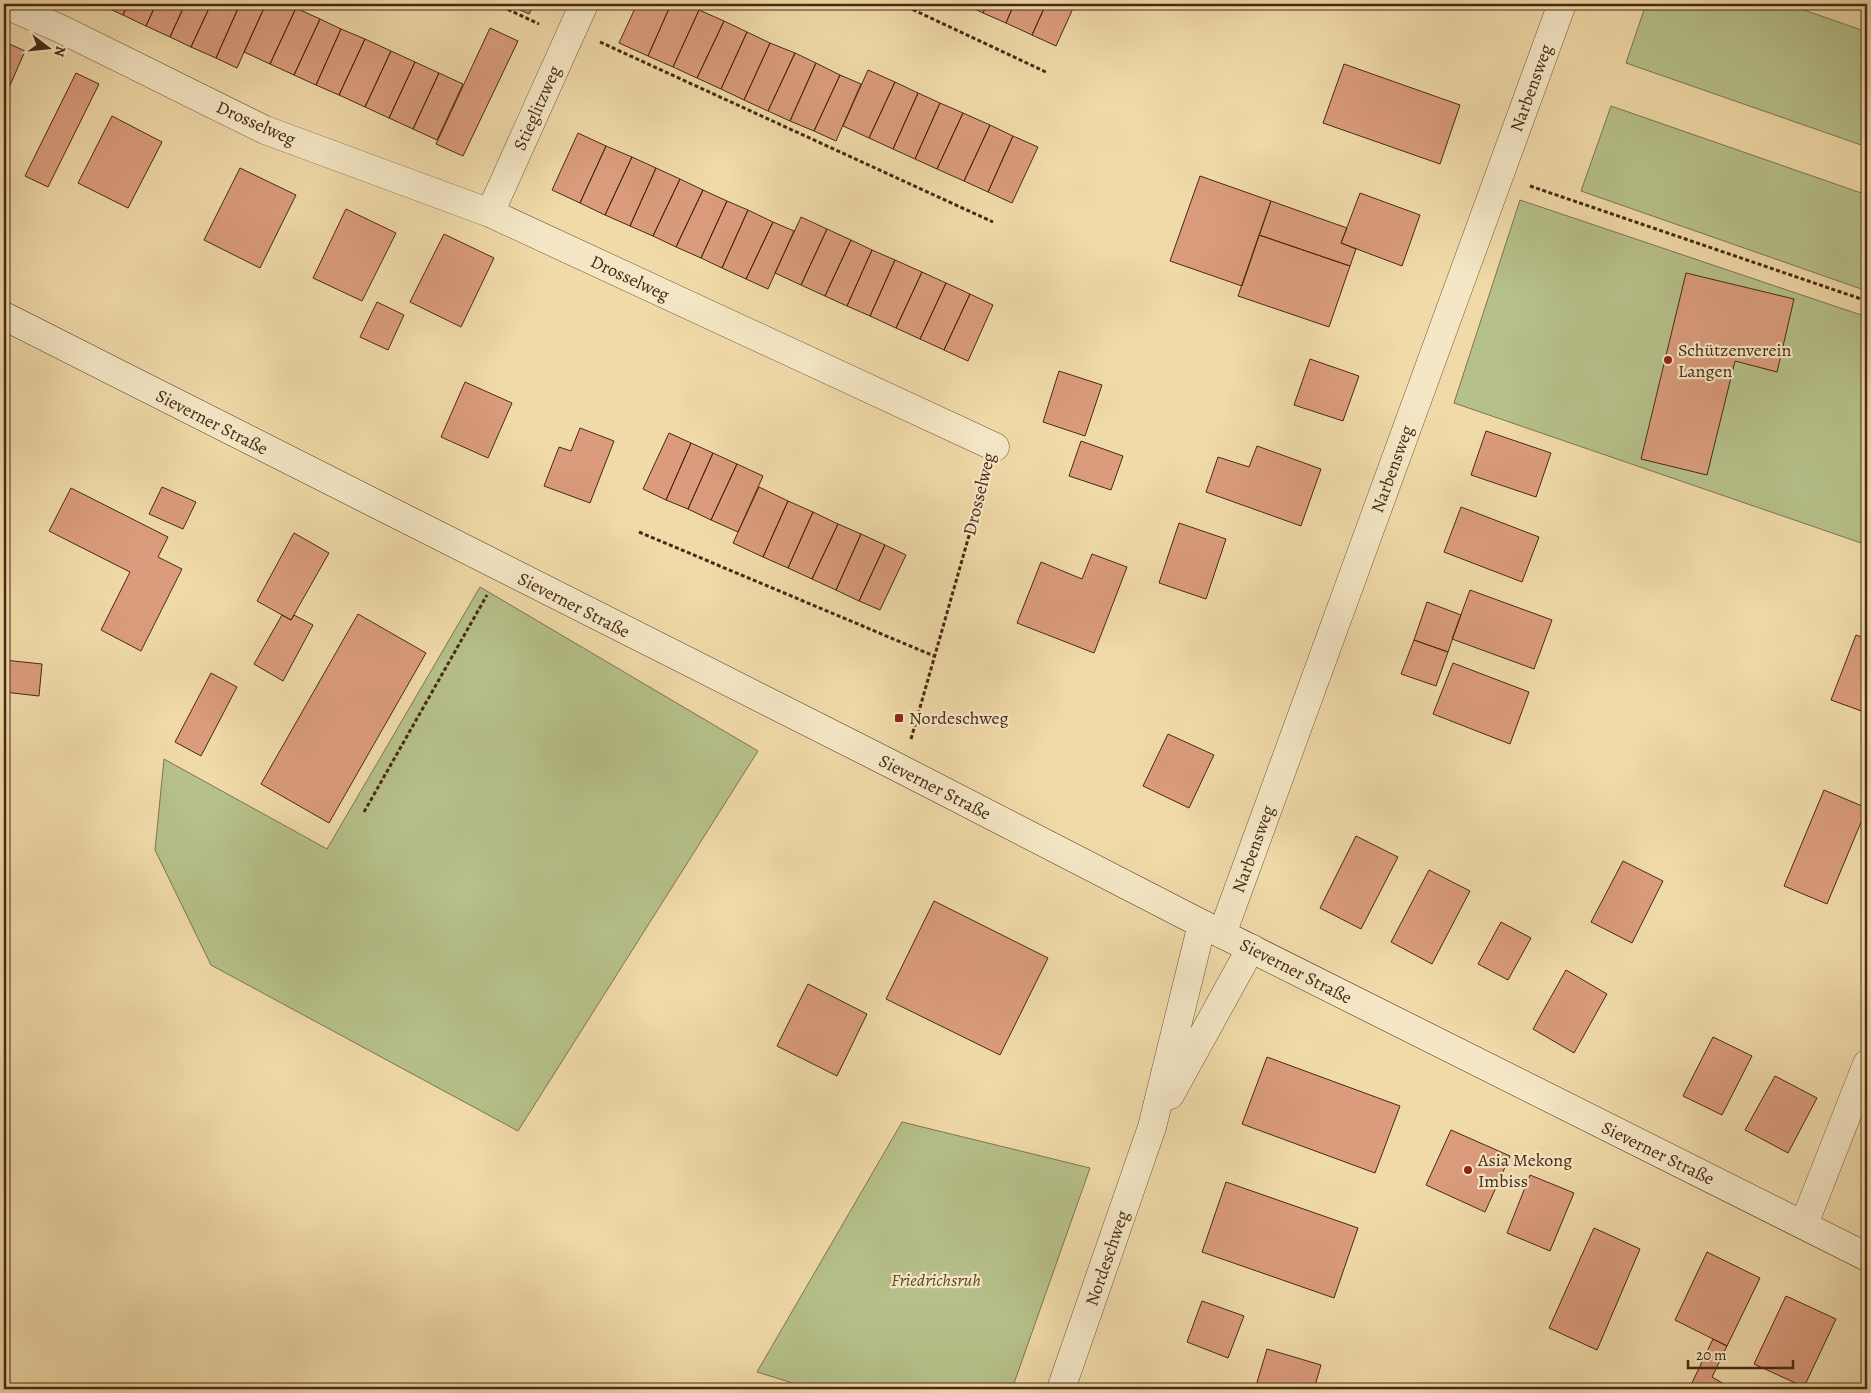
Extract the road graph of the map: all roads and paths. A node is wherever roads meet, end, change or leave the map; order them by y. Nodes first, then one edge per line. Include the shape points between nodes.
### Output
1 (4, 4) edge
2 (496, 4) edge
3 (584, 4) edge
4 (901, 4) edge
5 (1562, 4) edge
6 (571, 34) junction
7 (1048, 73) dead end
8 (1554, 194) dead end
9 (490, 213) junction
10 (993, 222) dead end
11 (1867, 301) edge
12 (4, 316) edge
13 (995, 447) joint
14 (639, 532) dead end
15 (503, 569) junction
16 (934, 656) junction
17 (917, 718) dead end
18 (364, 812) dead end
19 (1212, 929) junction
20 (1251, 948) junction
21 (1867, 1064) edge
22 (1152, 1127) junction
23 (1804, 1224) junction
24 (1867, 1257) edge
25 (1061, 1389) edge

1 - 9 street, Drosselweg via 266,130
2 - 6 path
3 - 6 street, Stieglitzweg
4 - 7 path
5 - 19 street, Narbensweg
6 - 9 street, Stieglitzweg
6 - 10 path
8 - 11 path
9 - 13 street, Drosselweg
12 - 15 street, Sieverner Straße
13 - 16 path, Drosselweg
14 - 16 path
15 - 18 path
15 - 19 street, Sieverner Straße
16 - 17 path, Drosselweg
19 - 20 street, Sieverner Straße
19 - 22 street, Nordeschweg
20 - 22 street, Nordeschweg
20 - 23 street, Sieverner Straße via 1656,1153
21 - 23 street
22 - 25 street, Nordeschweg
23 - 24 street, Sieverner Straße

